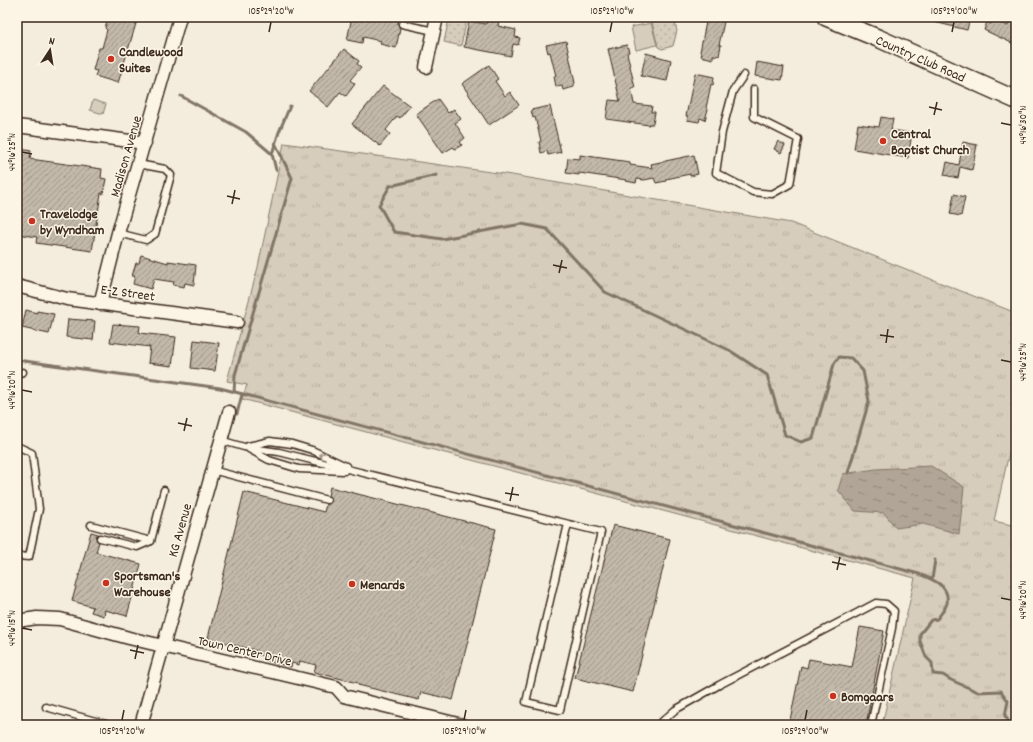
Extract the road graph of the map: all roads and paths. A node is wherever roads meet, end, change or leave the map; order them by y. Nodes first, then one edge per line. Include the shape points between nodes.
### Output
1 (180, 17) edge
2 (437, 17) edge
3 (826, 17) edge
4 (402, 24) dead end
5 (434, 31) junction
6 (426, 67) dead end
7 (744, 75) dead end
8 (754, 89) dead end
9 (1016, 100) edge
10 (17, 126) edge
11 (145, 143) junction
12 (138, 164) junction
13 (118, 233) junction
14 (17, 286) edge
15 (100, 304) junction
16 (237, 322) dead end
17 (228, 412) dead end
18 (220, 440) junction
19 (17, 446) edge
20 (244, 447) junction
21 (212, 470) junction
22 (358, 471) junction
23 (164, 490) dead end
24 (327, 500) dead end
25 (568, 524) junction
26 (91, 525) dead end
27 (100, 538) dead end
28 (151, 541) junction
29 (17, 556) edge
30 (17, 621) edge
31 (162, 646) junction
32 (46, 707) dead end
33 (106, 724) dead end
34 (141, 725) edge
35 (462, 725) edge
36 (658, 725) edge
37 (872, 725) edge

1 - 11 street, Madison Avenue
2 - 5 street
3 - 9 street, Country Club Road
4 - 5 lane
5 - 6 street
7 - 8 lane via 733,91 722,132 716,173 753,192 772,194 790,184 798,139 754,117
10 - 11 street
11 - 12 street, Madison Avenue
12 - 13 street, Madison Avenue
12 - 13 lane via 165,169 171,175 155,234 146,240
13 - 15 street, Madison Avenue
14 - 15 street, E-Z Street via 67,299
15 - 16 street, E-Z Street
17 - 18 street, KG Avenue
18 - 20 lane
18 - 21 street, KG Avenue
19 - 29 lane via 32,453 39,509 29,557
20 - 22 lane via 279,452
20 - 22 lane via 269,460 299,469
22 -> 20 lane via 312,450 292,444 270,441
21 - 24 lane
21 - 31 street, KG Avenue
22 - 25 lane
23 - 28 lane
25 - 25 lane via 602,532 560,710 526,702
26 - 28 lane
27 - 28 lane via 137,547
30 - 31 street, Town Center Drive via 37,618 60,620
31 - 34 street, KG Avenue
31 - 35 street, Town Center Drive via 336,687 344,696
32 - 33 lane
36 - 37 lane via 675,710 712,689 876,603 886,604 894,611

